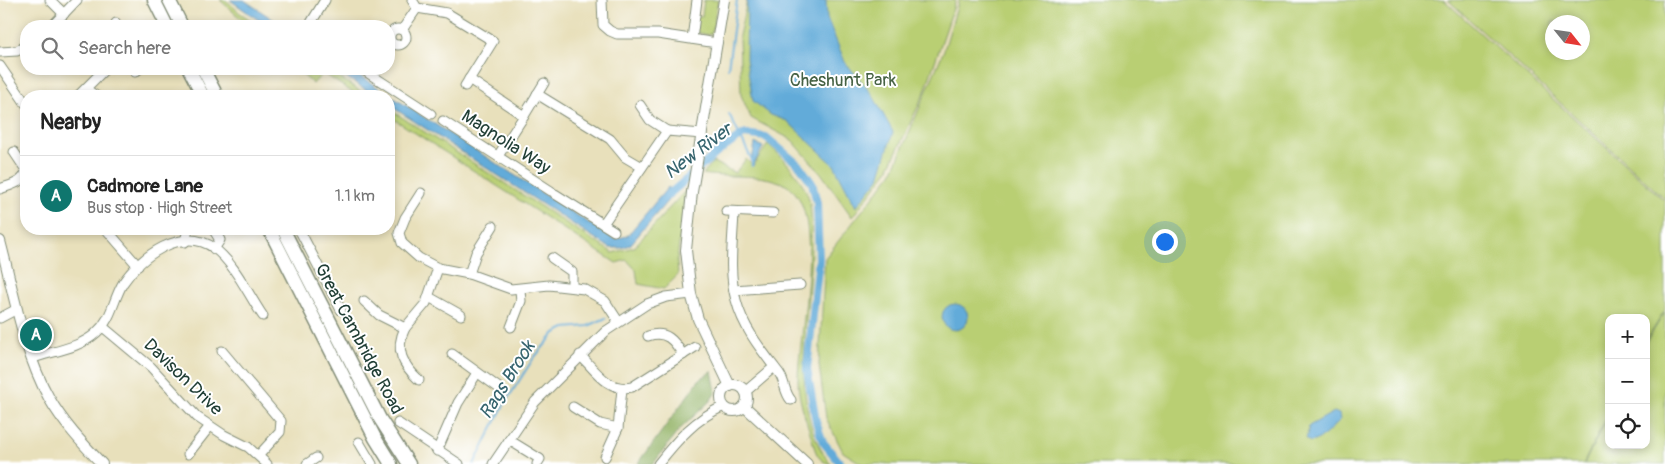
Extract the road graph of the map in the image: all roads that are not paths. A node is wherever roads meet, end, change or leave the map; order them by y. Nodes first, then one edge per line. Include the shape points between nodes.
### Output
1 (50, 0) edge
2 (77, 0) edge
3 (154, 0) edge
4 (169, 0) edge
5 (325, 0) edge
6 (602, 0) edge
7 (697, 0) edge
8 (724, 0) edge
9 (415, 4) edge
10 (64, 14) junction
11 (58, 20) edge
12 (164, 20) edge
13 (179, 20) edge
14 (313, 20) edge
15 (395, 31) edge
16 (692, 39) junction
17 (717, 43) junction
18 (20, 49) edge
19 (0, 52) edge
20 (0, 66) edge
21 (99, 75) edge
22 (192, 75) edge
23 (206, 75) edge
24 (380, 75) edge
25 (544, 82) dead end
26 (86, 89) edge
27 (200, 90) edge
28 (214, 90) edge
29 (537, 94) junction
30 (20, 96) edge
31 (640, 105) dead end
32 (431, 114) dead end
33 (524, 116) junction
34 (443, 121) dead end
35 (667, 131) junction
36 (702, 134) junction
37 (14, 152) dead end
38 (498, 156) junction
39 (20, 162) edge
40 (642, 167) junction
41 (20, 181) edge
42 (0, 189) edge
43 (422, 193) dead end
44 (773, 213) dead end
45 (603, 224) junction
46 (493, 226) dead end
47 (614, 231) dead end
48 (111, 235) edge
49 (187, 235) edge
50 (217, 235) edge
51 (272, 235) edge
52 (286, 235) edge
53 (302, 235) edge
54 (0, 241) edge
55 (185, 242) junction
56 (214, 248) junction
57 (552, 258) dead end
58 (138, 266) junction
59 (438, 268) junction
60 (469, 274) junction
61 (800, 285) dead end
62 (572, 286) junction
63 (520, 290) junction
64 (734, 290) junction
65 (691, 294) junction
66 (429, 297) junction
67 (364, 301) dead end
68 (17, 308) junction
69 (341, 310) dead end
70 (461, 315) dead end
71 (263, 316) dead end
72 (0, 318) edge
73 (618, 321) junction
74 (102, 327) junction
75 (511, 327) dead end
76 (405, 328) junction
77 (648, 336) dead end
78 (695, 347) dead end
79 (222, 351) dead end
80 (452, 354) dead end
81 (580, 355) junction
82 (683, 355) junction
83 (33, 358) junction
84 (774, 367) junction
85 (477, 373) junction
86 (419, 380) dead end
87 (730, 386) junction
88 (499, 388) dead end
89 (622, 390) junction
90 (745, 392) junction
91 (792, 400) dead end
92 (724, 406) junction
93 (744, 406) junction
94 (573, 407) dead end
95 (398, 423) dead end
96 (210, 426) junction
97 (618, 428) junction
98 (509, 440) junction
99 (359, 442) dead end
100 (437, 451) junction
101 (188, 454) dead end
102 (258, 455) junction
103 (605, 457) dead end
104 (316, 458) dead end
105 (102, 464) edge
106 (267, 464) edge
107 (307, 464) edge
108 (372, 464) edge
109 (391, 464) edge
110 (408, 464) edge
111 (459, 464) edge
112 (493, 464) edge
113 (537, 464) edge
114 (658, 464) edge
115 (807, 464) edge

1 - 10 street
2 - 10 street
3 - 12 highway
4 - 13 highway
5 - 14 street
6 - 16 street via 603,25 613,33
7 - 16 street
8 - 17 main road
9 - 15 street via 402,30
9 - 33 street via 447,13 493,41 467,83
10 - 11 street
16 - 17 street
17 - 36 main road
18 - 19 street
20 - 30 street
21 - 26 street
22 - 27 highway
23 - 28 highway
24 - 32 street
25 - 29 street
29 - 33 street
29 - 40 street via 610,139 625,157
31 - 35 street via 650,120
33 - 38 street
34 - 38 street, Magnolia Way
35 - 36 street
35 - 40 street
36 - 65 main road via 686,250
37 - 39 street
38 - 45 street, Magnolia Way
40 - 45 street
41 - 42 street
43 - 59 street via 396,229 407,249
44 - 64 street via 730,211
45 - 47 street, Magnolia Way
46 - 60 street via 476,253
48 - 58 street
49 - 55 street
50 - 56 street via 220,240
51 - 109 highway, Great Cambridge Road
52 - 110 highway, Great Cambridge Road via 380,419
53 - 69 street
54 - 68 main road
55 - 56 street
55 - 58 street via 161,248
56 - 71 street via 234,271
57 - 62 street via 572,272
58 - 74 street via 123,285
59 - 60 street
59 - 66 street
60 - 63 street
61 - 64 street
62 - 63 street via 549,285
62 - 73 street via 602,298
63 - 75 street via 521,301
64 - 84 street via 752,336
65 - 73 street via 666,297 647,304
65 - 87 main road via 708,344
66 - 70 street
66 - 76 street
67 - 76 street via 379,315
68 - 72 street
68 - 83 main road
73 - 81 street
74 - 83 street via 84,341
74 - 96 street, Davison Drive via 139,356 186,406
76 - 86 street via 399,343 400,353
77 - 82 street via 666,335
78 - 82 street
79 - 102 street via 281,421 280,432
80 - 85 street
81 - 89 street via 606,382
81 - 98 street via 535,402
82 - 89 street
83 - 105 main road via 49,398 80,441
84 - 90 street
84 - 91 street
85 - 88 street
85 - 100 street via 458,403
87 - 90 main road via 739,386
87 - 92 main road via 722,394
89 - 97 street
90 - 93 main road
92 - 93 main road via 733,410
92 - 114 street via 709,413 679,437
93 - 115 main road
94 - 97 street via 600,424
95 - 100 street
96 - 101 street
96 - 102 street, Davison Drive
97 - 103 street
98 - 112 street
98 - 113 street via 540,458
99 - 108 street
100 - 111 street
102 - 106 street, Davison Drive
104 - 107 street

